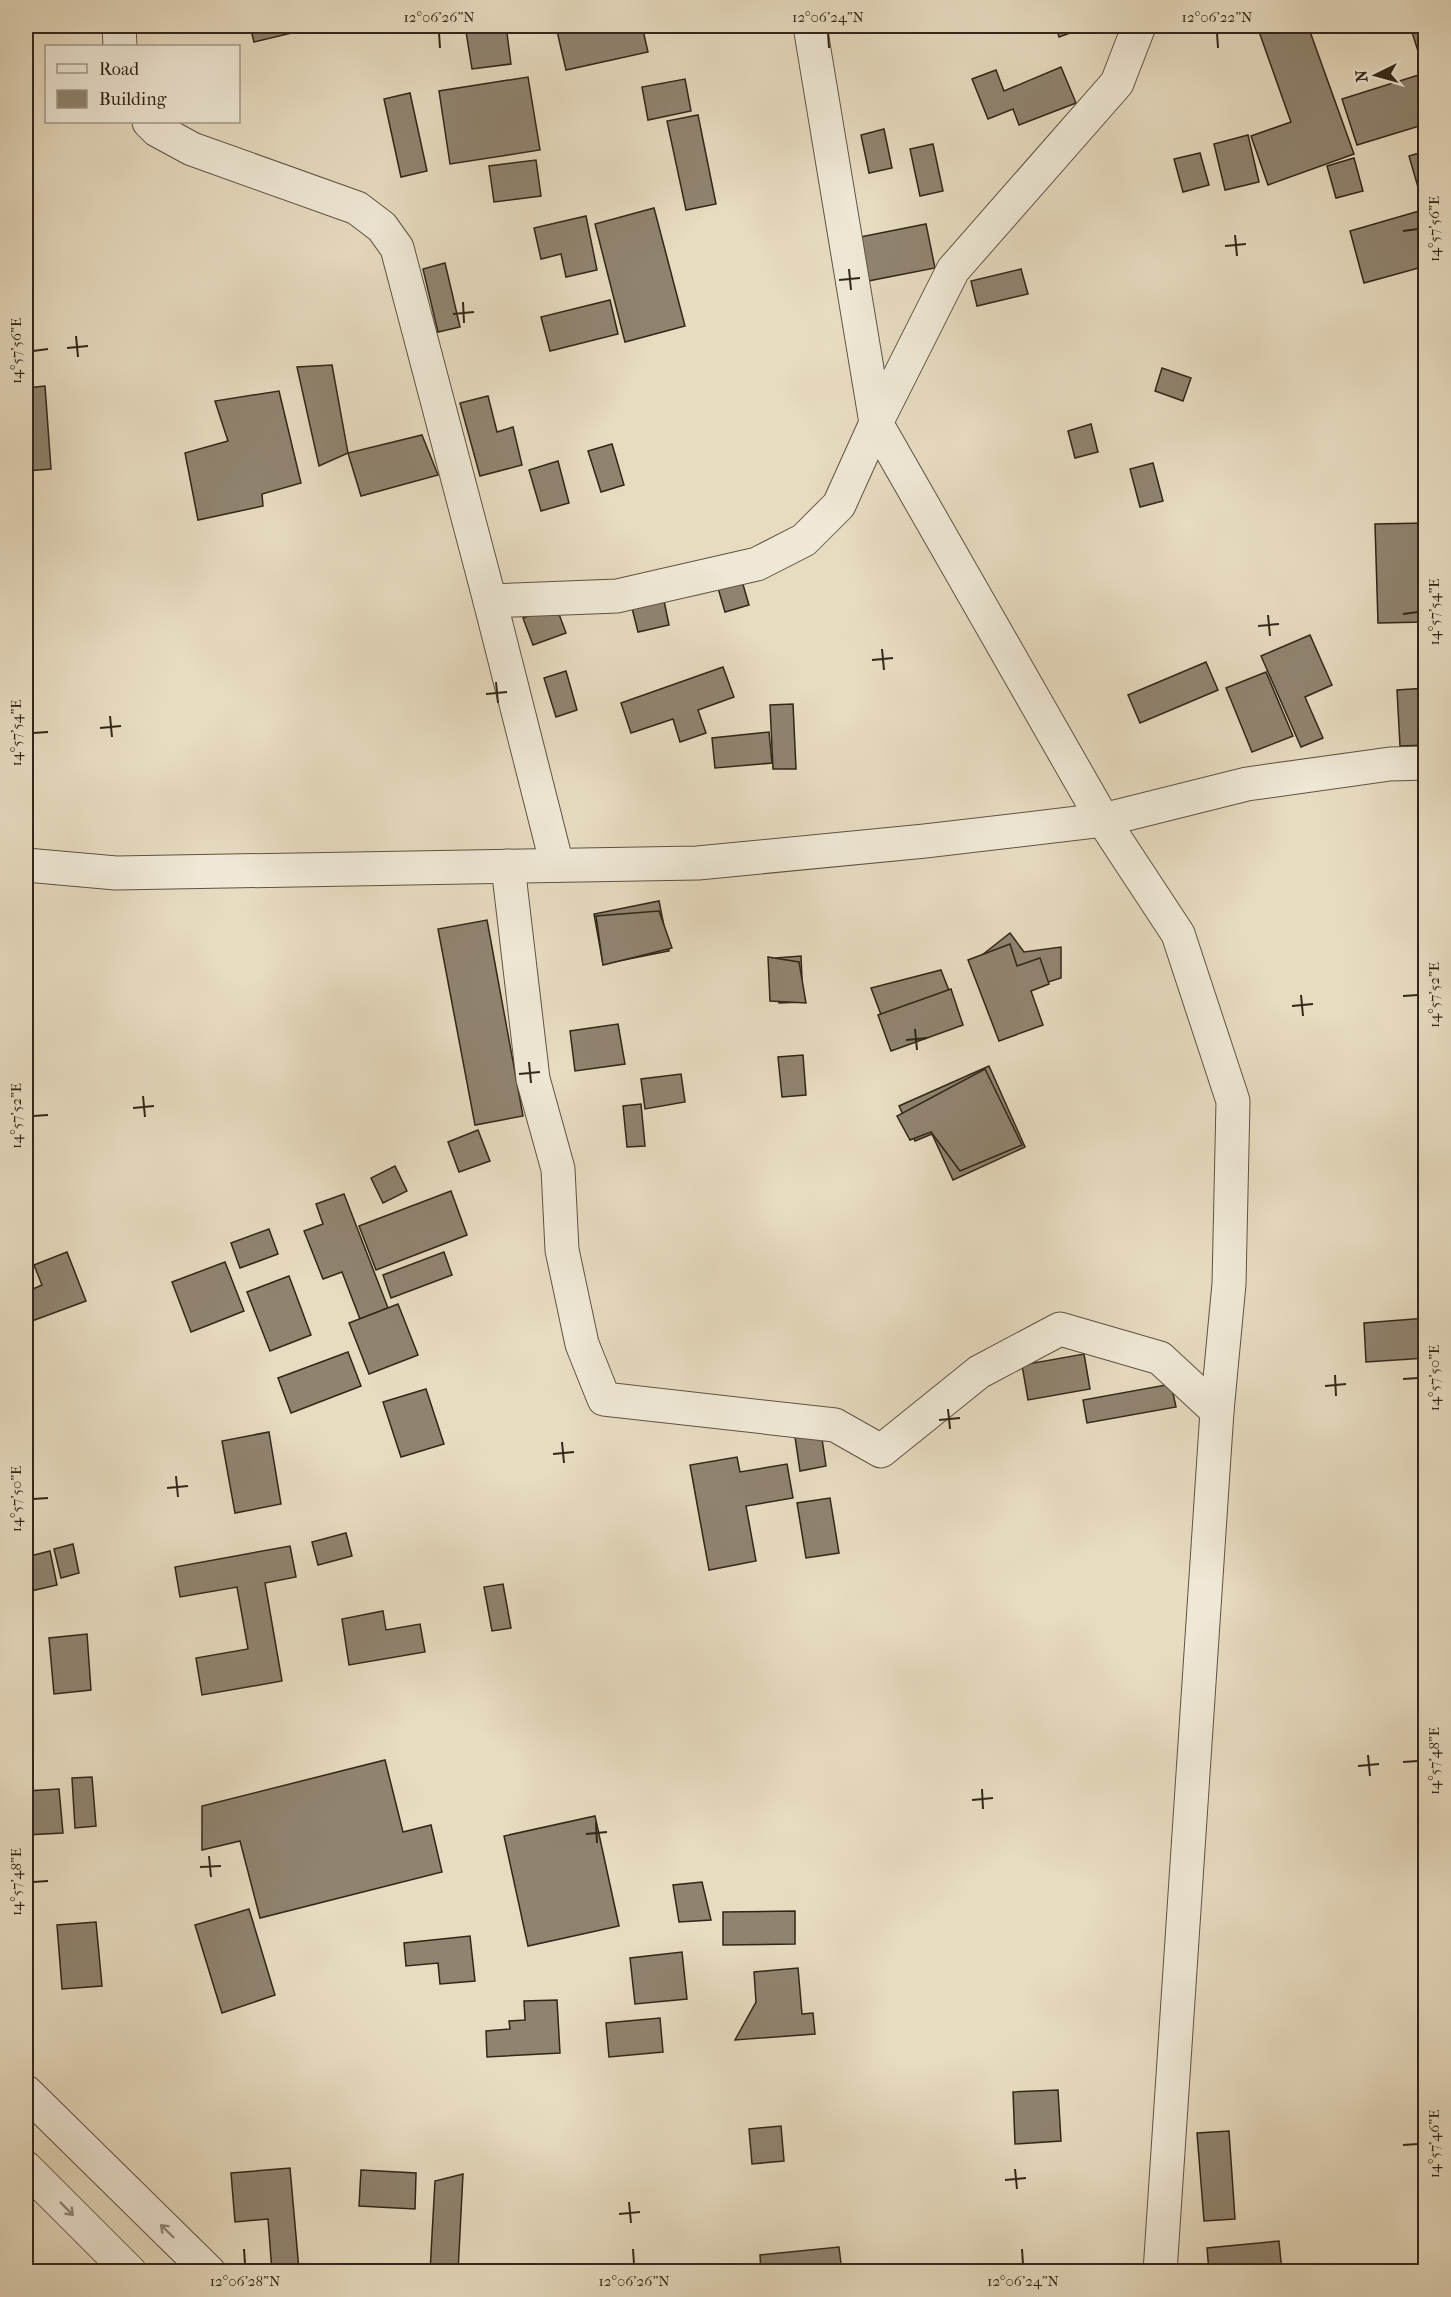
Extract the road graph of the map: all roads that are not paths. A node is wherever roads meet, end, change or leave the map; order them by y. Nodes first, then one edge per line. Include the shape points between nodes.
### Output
1 (119, 26) edge
2 (810, 26) edge
3 (1139, 26) edge
4 (120, 45) edge
5 (150, 123) edge
6 (876, 423) junction
7 (490, 601) junction
8 (1425, 763) edge
9 (1102, 820) junction
10 (26, 865) edge
11 (508, 866) junction
12 (557, 866) junction
13 (1217, 1412) junction
14 (26, 2092) edge
15 (26, 2168) edge
16 (130, 2271) edge
17 (209, 2271) edge
18 (1160, 2271) edge

1 - 4 street
2 - 6 street
3 - 6 street via 1117,83 953,270
5 - 7 street via 192,149 357,208 382,227 397,248
6 - 7 street via 839,505 804,540 757,564 617,596
6 - 9 street
7 - 12 street
8 - 9 street via 1390,764 1247,784
9 - 12 street via 698,863
9 - 13 street via 1178,934 1233,1101 1229,1284
10 - 11 street via 116,873
11 - 12 street
11 - 13 street via 533,1079 558,1169 562,1250 582,1344 604,1399 835,1425 881,1451 979,1372 1060,1329 1160,1358
13 - 18 street
17 -> 14 street
15 -> 16 street

